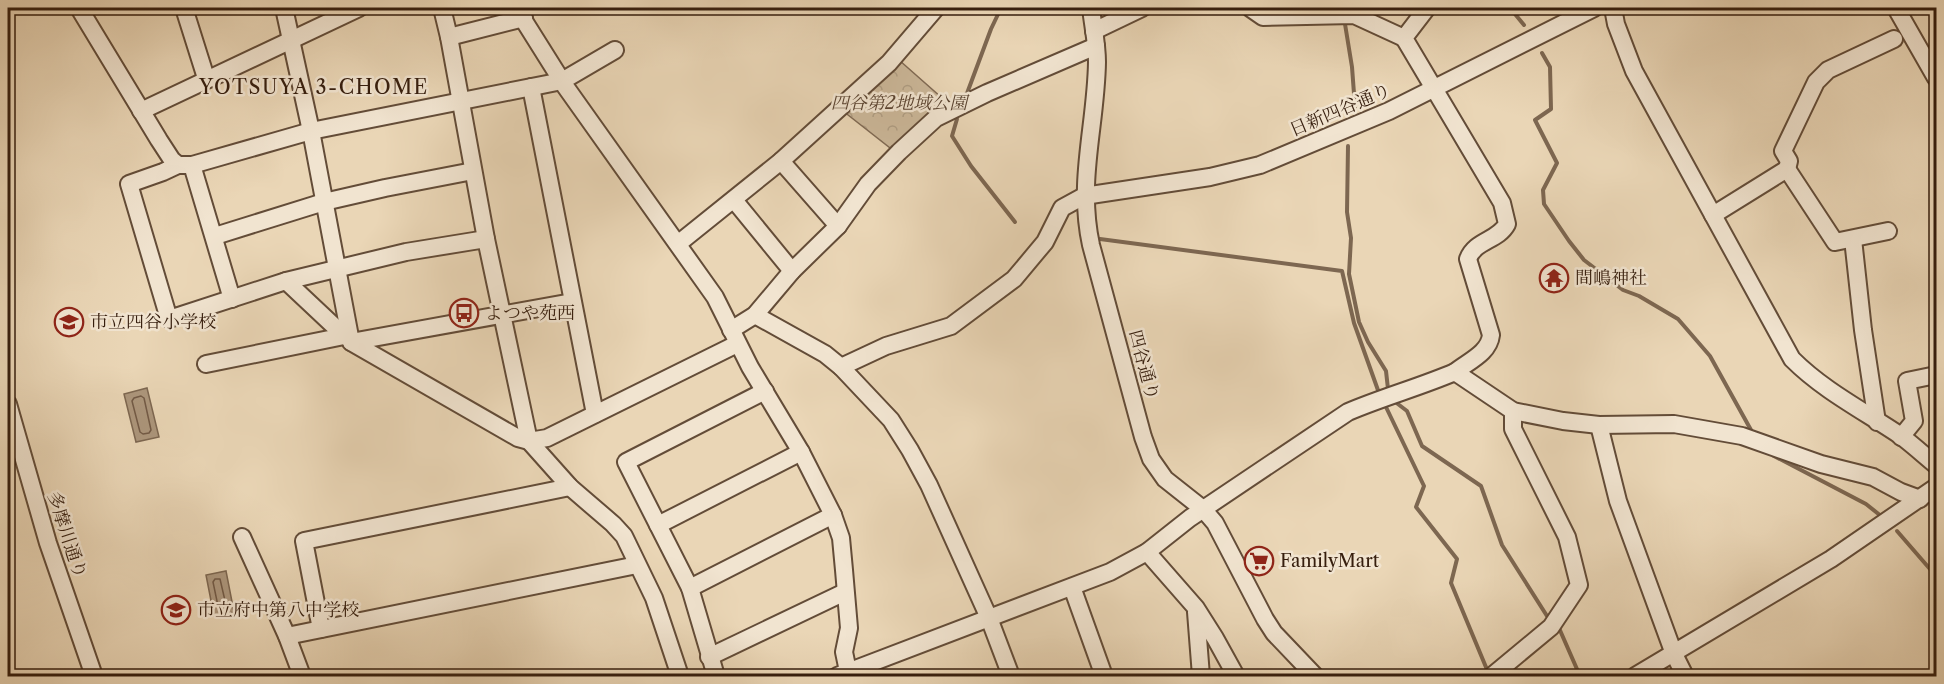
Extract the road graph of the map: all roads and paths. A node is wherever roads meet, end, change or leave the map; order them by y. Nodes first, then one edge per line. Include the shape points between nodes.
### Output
1 (83, 8) edge
2 (184, 8) edge
3 (284, 8) edge
4 (358, 8) edge
5 (442, 8) edge
6 (936, 8) edge
7 (1091, 8) edge
8 (1142, 8) edge
9 (1250, 8) edge
10 (1427, 8) edge
11 (1594, 8) edge
12 (1613, 8) edge
13 (1896, 8) edge
14 (520, 13) edge
15 (1567, 13) edge
16 (449, 37) junction
17 (291, 38) junction
18 (1404, 38) junction
19 (1095, 39) junction
20 (1894, 39) dead end
21 (615, 50) dead end
22 (207, 78) junction
23 (1936, 78) edge
24 (562, 81) junction
25 (531, 87) junction
26 (1435, 88) junction
27 (461, 100) junction
28 (141, 111) junction
29 (311, 131) junction
30 (782, 161) junction
31 (184, 165) junction
32 (1787, 169) junction
33 (473, 171) junction
34 (1084, 196) junction
35 (734, 200) junction
36 (324, 202) junction
37 (1713, 215) junction
38 (838, 226) junction
39 (1888, 231) dead end
40 (215, 236) junction
41 (1853, 238) junction
42 (486, 239) junction
43 (679, 243) junction
44 (337, 268) junction
45 (792, 271) junction
46 (286, 281) junction
47 (232, 299) junction
48 (572, 302) junction
49 (502, 314) junction
50 (755, 315) junction
51 (734, 337) junction
52 (350, 339) junction
53 (206, 364) dead end
54 (841, 367) junction
55 (1455, 372) junction
56 (1936, 375) edge
57 (765, 391) junction
58 (8, 405) edge
59 (1513, 411) junction
60 (595, 414) junction
61 (1877, 422) junction
62 (1599, 425) junction
63 (1901, 437) junction
64 (529, 441) junction
65 (801, 452) junction
66 (1936, 465) edge
67 (570, 487) junction
68 (1936, 487) edge
69 (1920, 499) junction
70 (1203, 509) junction
71 (833, 515) junction
72 (658, 525) junction
73 (242, 537) dead end
74 (1147, 552) junction
75 (637, 565) junction
76 (1072, 587) junction
77 (690, 588) junction
78 (845, 592) junction
79 (1196, 608) junction
80 (989, 618) junction
81 (321, 628) junction
82 (287, 636) junction
83 (1674, 654) junction
84 (709, 657) junction
85 (845, 675) edge
86 (94, 676) edge
87 (302, 676) edge
88 (680, 676) edge
89 (716, 676) edge
90 (1011, 676) edge
91 (1104, 676) edge
92 (1201, 676) edge
93 (1236, 676) edge
94 (1315, 676) edge
95 (1492, 676) edge
96 (1635, 676) edge
97 (1685, 676) edge

1 - 28 street
2 - 22 street
3 - 17 street
4 - 17 street
5 - 16 street
6 - 30 street via 889,63
7 - 19 street, 四谷通り
8 - 19 street
9 - 18 street via 1263,17 1354,15
10 - 18 street
11 - 15 street, 日新四谷通り
12 - 37 street via 1634,71
13 - 23 street
14 - 16 street
14 - 24 street
15 - 26 street, 日新四谷通り
16 - 27 street
17 - 22 street
17 - 29 street
18 - 26 street
19 - 34 street, 四谷通り via 1097,63
19 - 38 street via 936,118 868,184
20 - 32 street via 1835,66 1816,81 1783,151 1789,161
21 - 24 street
22 - 28 street
24 - 25 street
24 - 43 street
25 - 27 street
25 - 48 street
26 - 34 street, 日新四谷通り via 1260,165 1210,177
26 - 55 street via 1502,203 1507,224 1470,254 1490,343
27 - 29 street
27 - 33 street
28 - 31 street via 172,160
29 - 31 street
29 - 36 street
30 - 35 street
30 - 38 street
31 - 40 street
31 - 47 street via 129,184 169,319
32 - 37 street
32 - 41 street via 1835,242
33 - 36 street
33 - 42 street
34 - 54 street via 1062,208 1045,242 1014,279 951,326 886,346
34 - 70 street, 四谷通り via 1091,245 1151,459 1165,479
35 - 43 street
35 - 45 street
36 - 40 street
36 - 44 street
37 - 61 street via 1792,359 1807,374
38 - 45 street
39 - 41 street
40 - 47 street
41 - 61 street
42 - 44 street
42 - 49 street
43 - 51 street via 715,297
44 - 46 street
44 - 52 street
45 - 50 street
46 - 47 street
46 - 52 street
48 - 49 street
48 - 60 street
49 - 52 street
49 - 64 street
50 - 51 street
50 - 54 street
51 - 57 street
51 - 60 street
52 - 53 street
52 - 64 street
54 - 80 street via 891,420 910,450
55 - 59 street
55 - 70 street via 1348,412
56 - 63 street via 1907,381 1914,421
57 - 65 street
57 - 72 street via 626,462
58 - 86 street, 多摩川通り via 48,543
59 - 62 street
59 - 95 street via 1513,429 1567,537 1579,585 1551,627
60 - 64 street via 547,438
61 - 63 street
62 - 69 street via 1674,424 1742,436 1821,464 1873,477
62 - 83 street via 1618,501
63 - 66 street
64 - 67 street
65 - 71 street
65 - 72 street
67 - 75 street via 624,536
67 - 81 street via 304,541
68 - 69 street
69 - 83 street via 1831,559
70 - 74 street
70 - 94 street, 四谷通り via 1215,522 1274,633
71 - 77 street
71 - 78 street via 841,538
72 - 77 street
73 - 82 street
74 - 76 street
74 - 79 street
75 - 81 street
75 - 88 street via 654,598
76 - 80 street
76 - 91 street
77 - 84 street
78 - 84 street
78 - 85 street via 849,628
79 - 92 street
79 - 93 street
80 - 85 street
80 - 90 street
81 - 82 street
82 - 87 street
83 - 96 street
83 - 97 street
84 - 89 street

